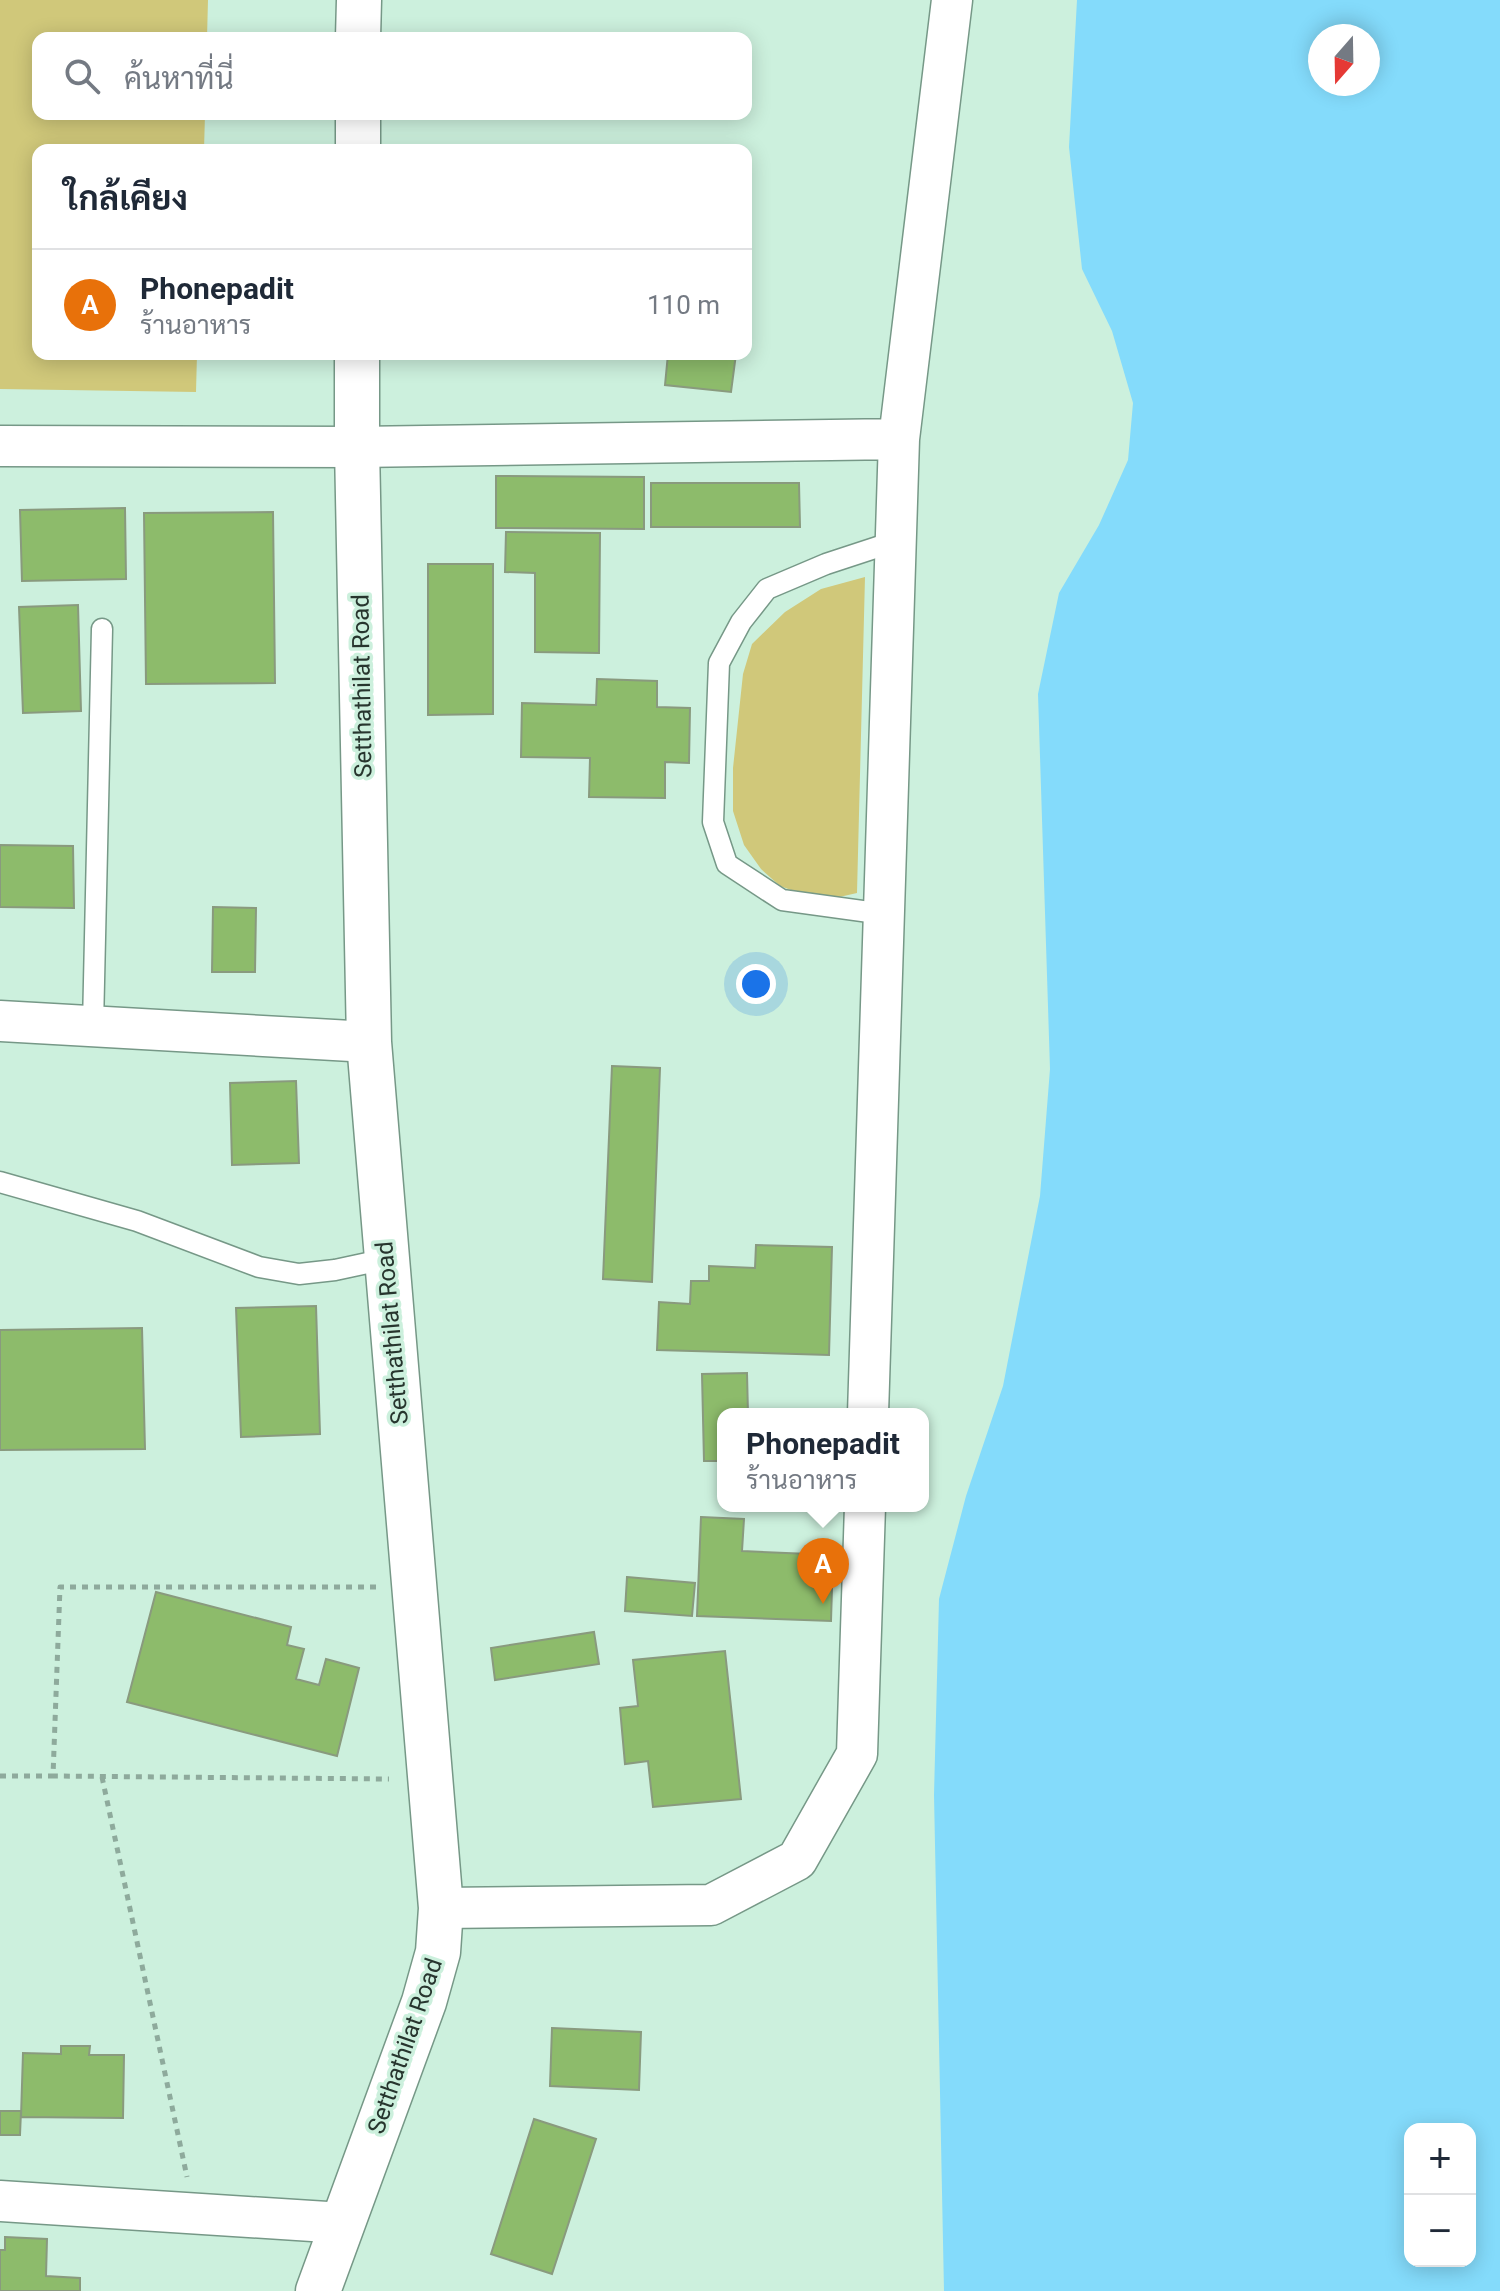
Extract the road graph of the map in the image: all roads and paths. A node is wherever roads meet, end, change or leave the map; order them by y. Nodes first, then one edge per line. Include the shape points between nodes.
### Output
1 (359, 0) edge
2 (952, 0) edge
3 (358, 32) edge
4 (358, 120) edge
5 (358, 144) edge
6 (357, 360) edge
7 (899, 439) junction
8 (0, 446) edge
9 (357, 447) junction
10 (896, 541) junction
11 (102, 629) dead end
12 (884, 914) junction
13 (0, 1021) edge
14 (93, 1026) junction
15 (369, 1042) junction
16 (0, 1182) edge
17 (386, 1259) junction
18 (868, 1408) edge
19 (865, 1512) edge
20 (413, 1587) junction
21 (0, 1776) edge
22 (53, 1776) junction
23 (102, 1777) junction
24 (429, 1780) junction
25 (441, 1908) junction
26 (0, 2201) edge
27 (195, 2213) junction
28 (343, 2223) junction
29 (318, 2291) edge

1 - 3 street
2 - 7 street
4 - 5 street
6 - 9 street, Setthathilat Road
7 - 9 street
7 - 10 street
8 - 9 street
9 - 15 street, Setthathilat Road
10 - 12 street
10 - 12 lane via 767,589 741,622 719,663 713,822 727,864 782,900
11 - 14 lane
12 - 18 street
13 - 14 street
14 - 15 street
15 - 17 street, Setthathilat Road
16 - 17 lane via 137,1221 259,1267 299,1274
17 - 20 street, Setthathilat Road
19 - 25 street via 857,1754 797,1860 711,1905
20 - 22 path via 60,1587
20 - 24 street, Setthathilat Road
21 - 22 path
22 - 23 path
23 - 24 path
23 - 27 path
24 - 25 street, Setthathilat Road
25 - 28 street, Setthathilat Road via 438,1952 424,2002
26 - 27 street
27 - 28 street
28 - 29 street, Setthathilat Road

